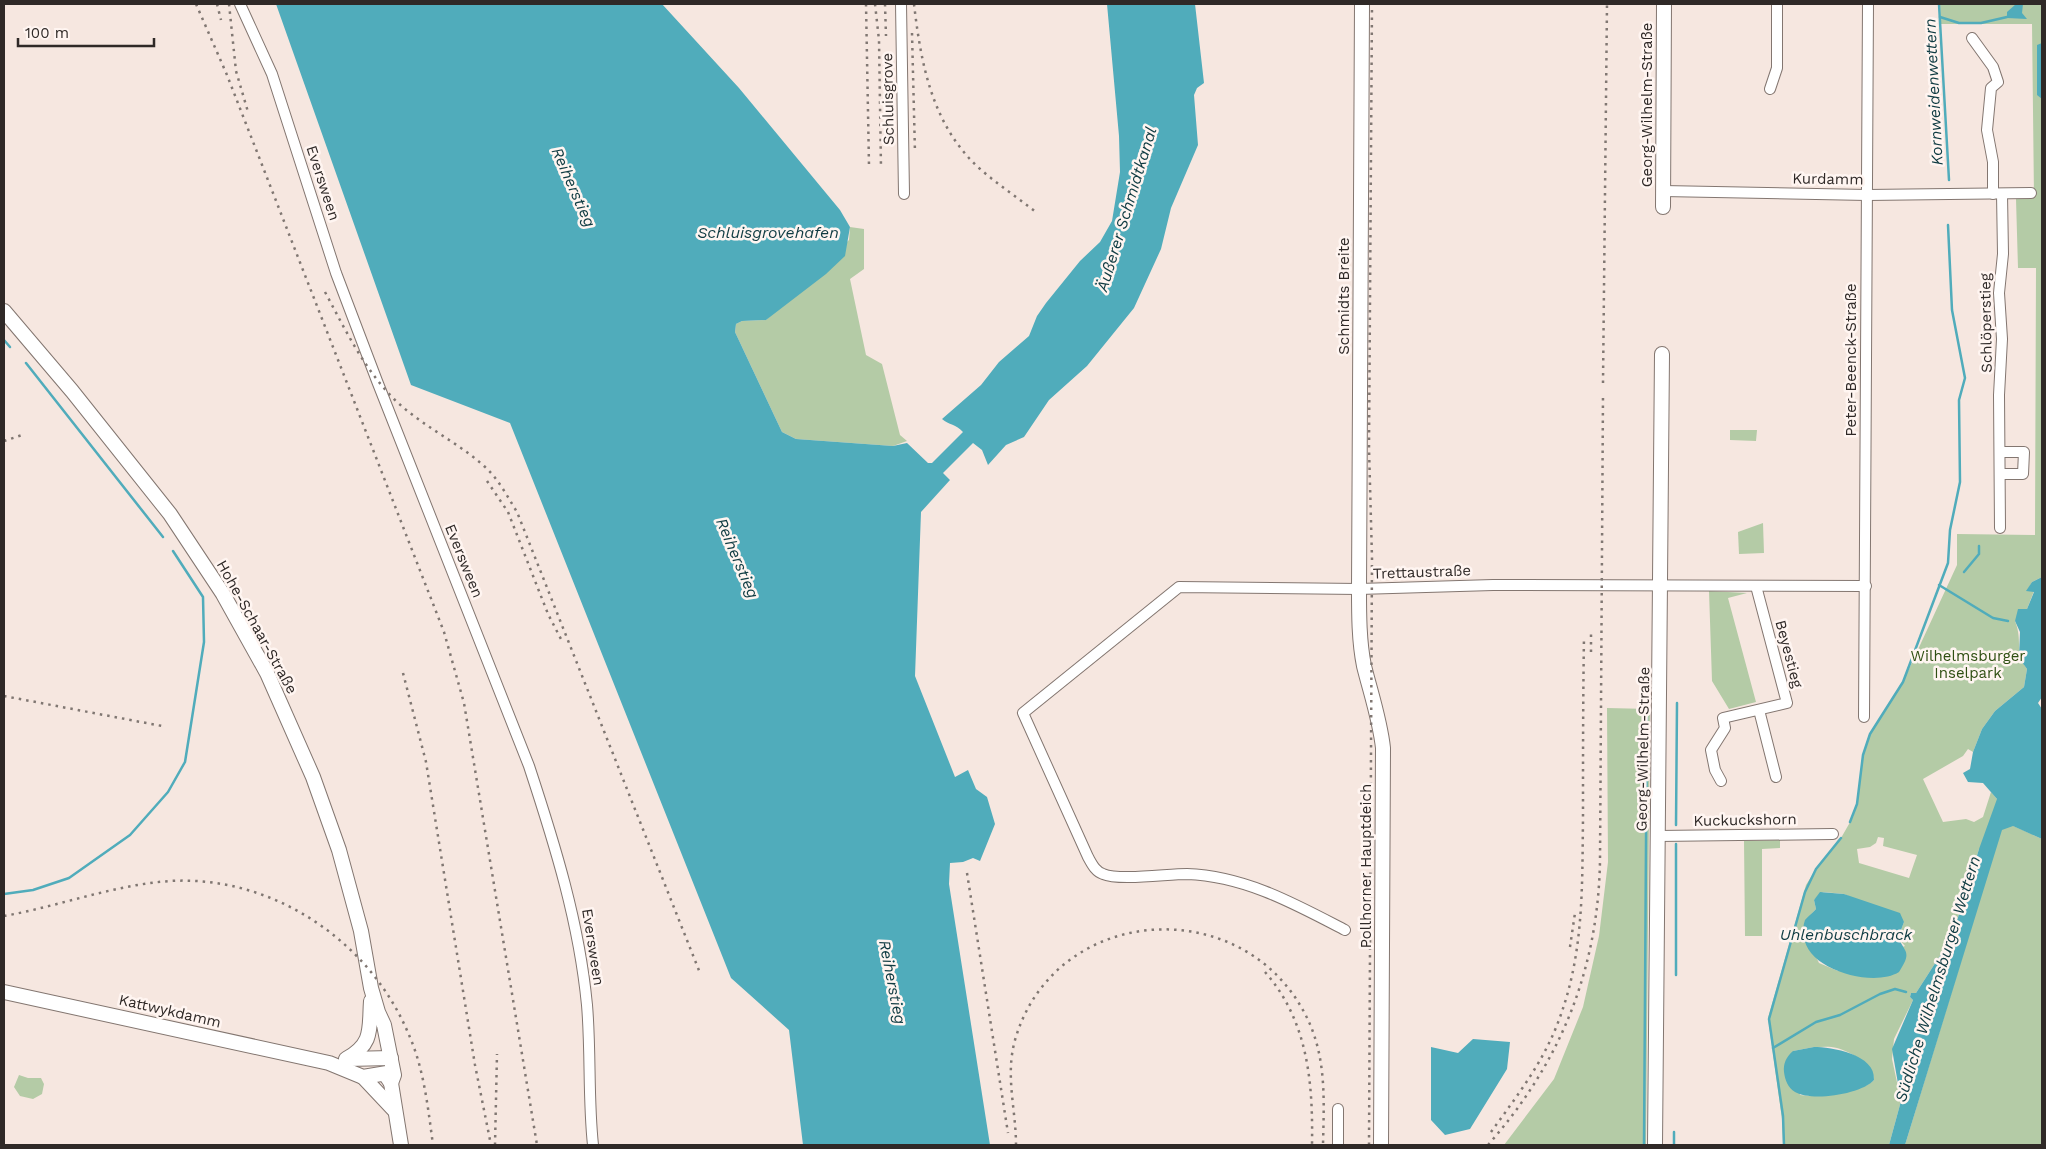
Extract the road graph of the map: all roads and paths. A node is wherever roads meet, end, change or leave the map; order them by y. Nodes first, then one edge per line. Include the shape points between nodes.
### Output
1 (240, 4) edge
2 (901, 4) edge
3 (1362, 4) edge
4 (1664, 4) edge
5 (1777, 4) edge
6 (1868, 4) edge
7 (1972, 38) dead end
8 (1770, 89) dead end
9 (1663, 191) junction
10 (2031, 193) dead end
11 (904, 194) dead end
12 (1998, 194) junction
13 (1867, 195) junction
14 (1663, 207) dead end
15 (4, 311) edge
16 (1662, 354) dead end
17 (2000, 452) junction
18 (2000, 474) junction
19 (2000, 528) dead end
20 (1660, 585) junction
21 (1756, 586) junction
22 (1866, 586) junction
23 (1359, 589) junction
24 (1759, 710) junction
25 (1864, 717) dead end
26 (1776, 777) dead end
27 (1721, 781) dead end
28 (1833, 834) dead end
29 (1658, 836) junction
30 (1345, 930) dead end
31 (371, 988) junction
32 (4, 992) edge
33 (387, 1058) junction
34 (346, 1059) junction
35 (330, 1063) junction
36 (390, 1076) junction
37 (363, 1077) junction
38 (1338, 1109) dead end
39 (397, 1114) junction
40 (401, 1145) edge
41 (593, 1145) edge
42 (1338, 1145) edge
43 (1381, 1145) edge
44 (1655, 1145) edge

1 - 41 street, Eversween via 272,74 336,272 549,824 572,909 582,969 587,1006
2 - 11 street, Schluisgrove
3 - 23 main road, Schmidts Breite
4 - 9 main road, Georg-Wilhelm-Straße
5 - 8 street via 1778,68
6 - 13 street, Peter-Beenck-Straße
7 - 12 street via 1993,67 1998,82 1991,88 1987,130
9 - 13 street, Kurdamm
9 - 14 main road, Georg-Wilhelm-Straße
10 - 12 street, Kurdamm
12 - 13 street, Kurdamm
12 - 17 street, Schlöperstieg via 2003,254 1999,293 2002,339
13 - 22 street, Peter-Beenck-Straße
15 - 31 main road, Hohe-Schaar-Straße via 157,497 194,549 247,635 277,692 330,822 358,918
16 - 20 main road, Georg-Wilhelm-Straße
17 - 18 street, Schlöperstieg
17 - 18 street via 2024,452 2024,474
18 - 19 street, Schlöperstieg
20 - 21 street, Trettaustraße
20 - 23 street, Trettaustraße
20 - 29 main road, Georg-Wilhelm-Straße
21 - 22 street, Trettaustraße
21 - 24 street, Beyestieg via 1786,703
22 - 25 street, Peter-Beenck-Straße
23 - 30 street, Trettaustraße via 1179,587 1023,713 1088,857 1099,872 1112,876 1189,874 1238,882 1292,902
23 - 43 main road, Pollhorner Hauptdeich via 1364,665 1377,709 1383,748
24 - 26 street
24 - 27 street, Beyestieg via 1723,718 1725,728 1711,750
28 - 29 street, Kuckuckshorn
29 - 44 main road, Georg-Wilhelm-Straße
31 - 33 main road, Hohe-Schaar-Straße via 384,1025
31 - 34 main road via 367,1041 360,1051
32 - 35 main road, Kattwykdamm
33 - 34 main road, Kattwykdamm
33 - 36 main road, Hohe-Schaar-Straße
34 - 35 main road, Kattwykdamm
35 - 37 main road, Kattwykdamm
36 - 37 main road
36 - 39 main road, Hohe-Schaar-Straße
37 - 39 main road
38 - 42 street
39 - 40 main road, Hohe-Schaar-Straße

